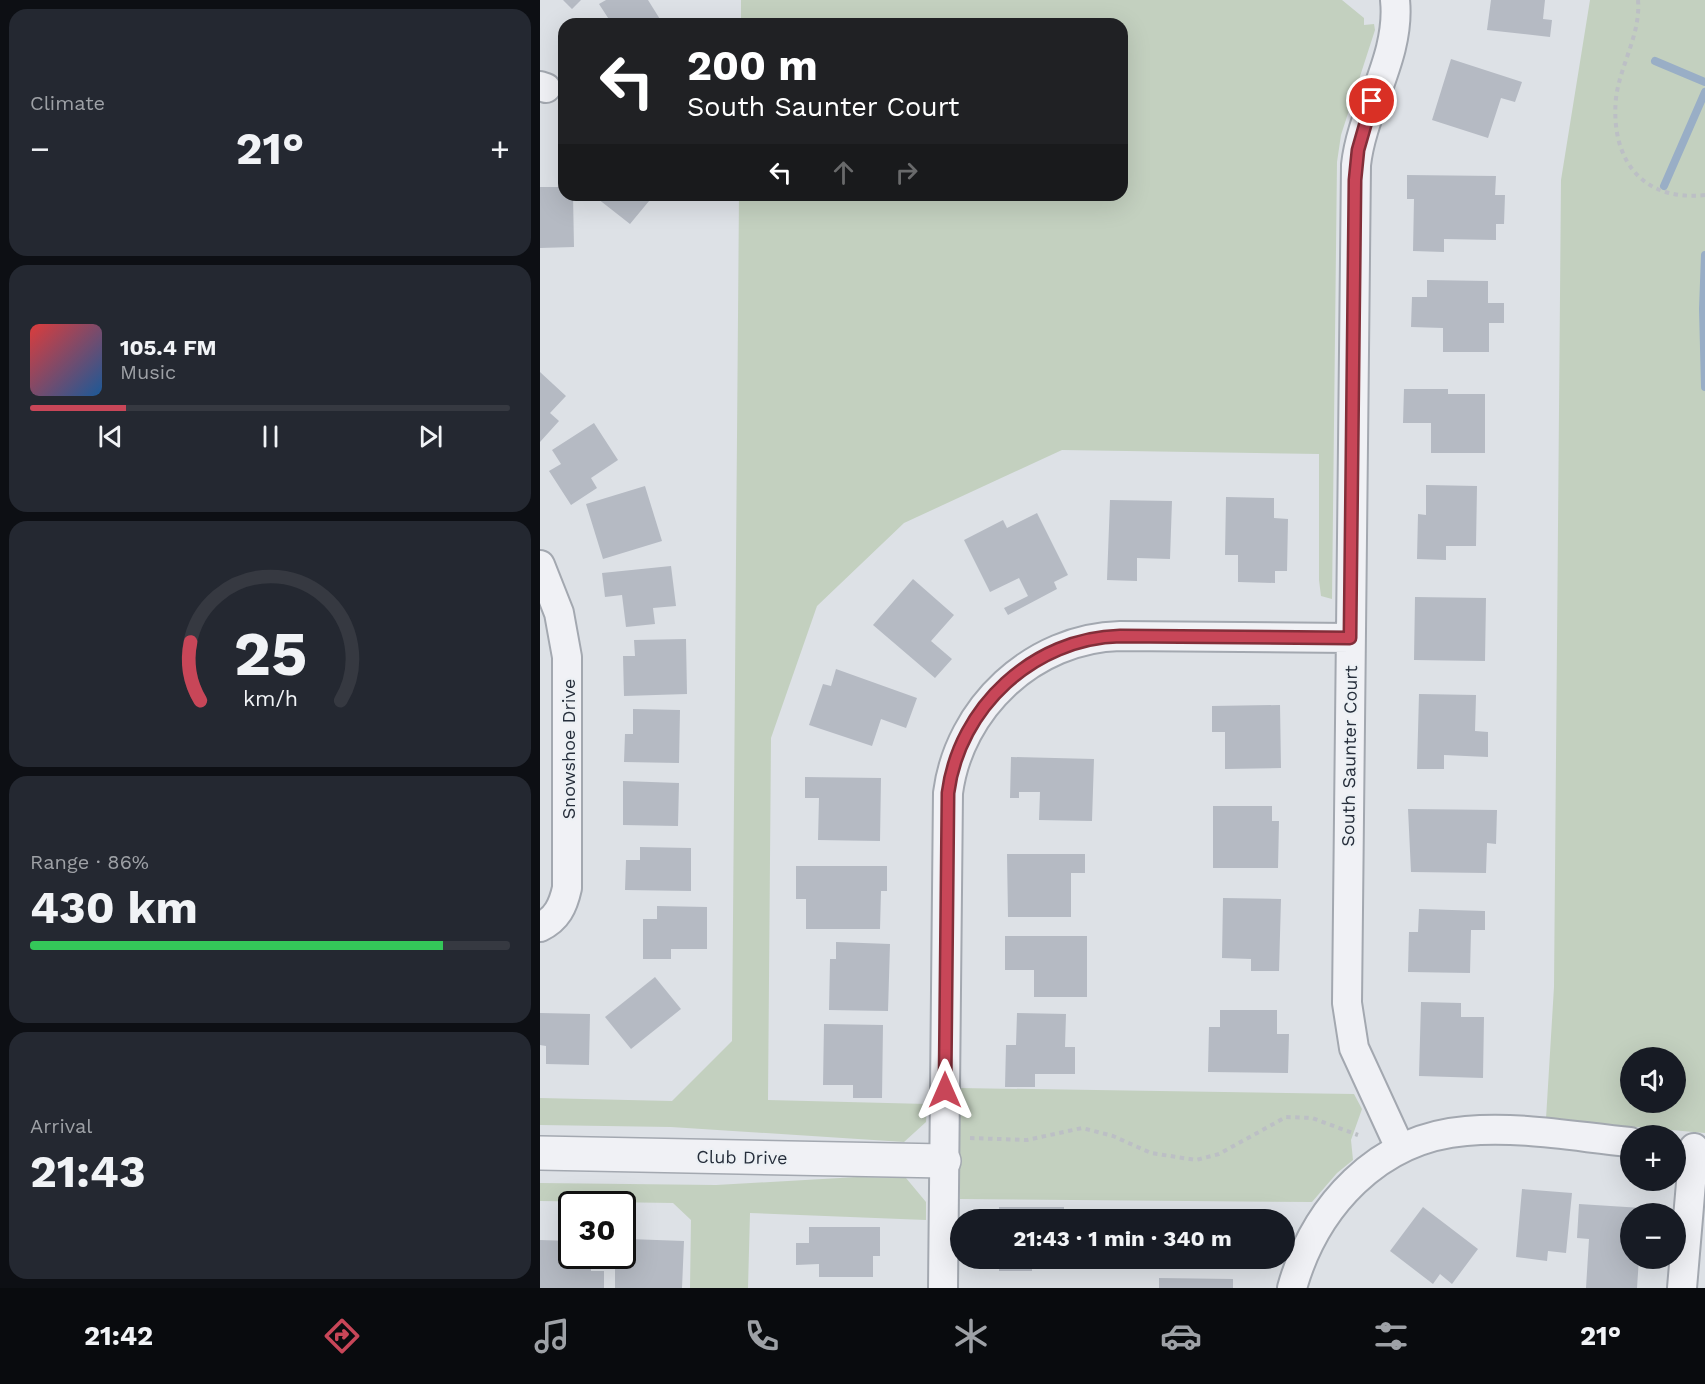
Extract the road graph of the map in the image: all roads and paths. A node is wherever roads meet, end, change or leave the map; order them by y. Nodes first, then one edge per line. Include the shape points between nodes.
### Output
1 (1395, 0) edge
2 (1638, 0) edge
3 (1705, 195) edge
4 (540, 565) edge
5 (1350, 638) junction
6 (554, 929) edge
7 (972, 1126) dead end
8 (1358, 1135) dead end
9 (966, 1137) dead end
10 (972, 1138) junction
11 (1620, 1141) edge
12 (1400, 1148) junction
13 (1692, 1148) edge
14 (540, 1153) edge
15 (944, 1161) junction
16 (943, 1288) edge
17 (1292, 1288) edge
18 (1682, 1288) edge

1 - 5 street, South Saunter Court via 1396,30 1361,134 1356,165
2 - 3 path via 1638,18 1616,97 1620,145 1632,170 1650,187 1676,196
4 - 6 street, Snowshoe Drive via 559,614 569,680 567,888
5 - 12 street, South Saunter Court via 1347,1015 1354,1048
5 - 15 street via 1086,639 1032,662 988,701 960,746 948,793
7 - 10 path
8 - 10 path via 1312,1119 1286,1117 1219,1154 1196,1160 1151,1153 1094,1129 1070,1129 1016,1141
9 - 10 path
11 - 12 street via 1472,1130
12 - 17 street via 1370,1167 1333,1203 1308,1241
13 - 18 street
14 - 15 street, Club Drive
15 - 16 street

